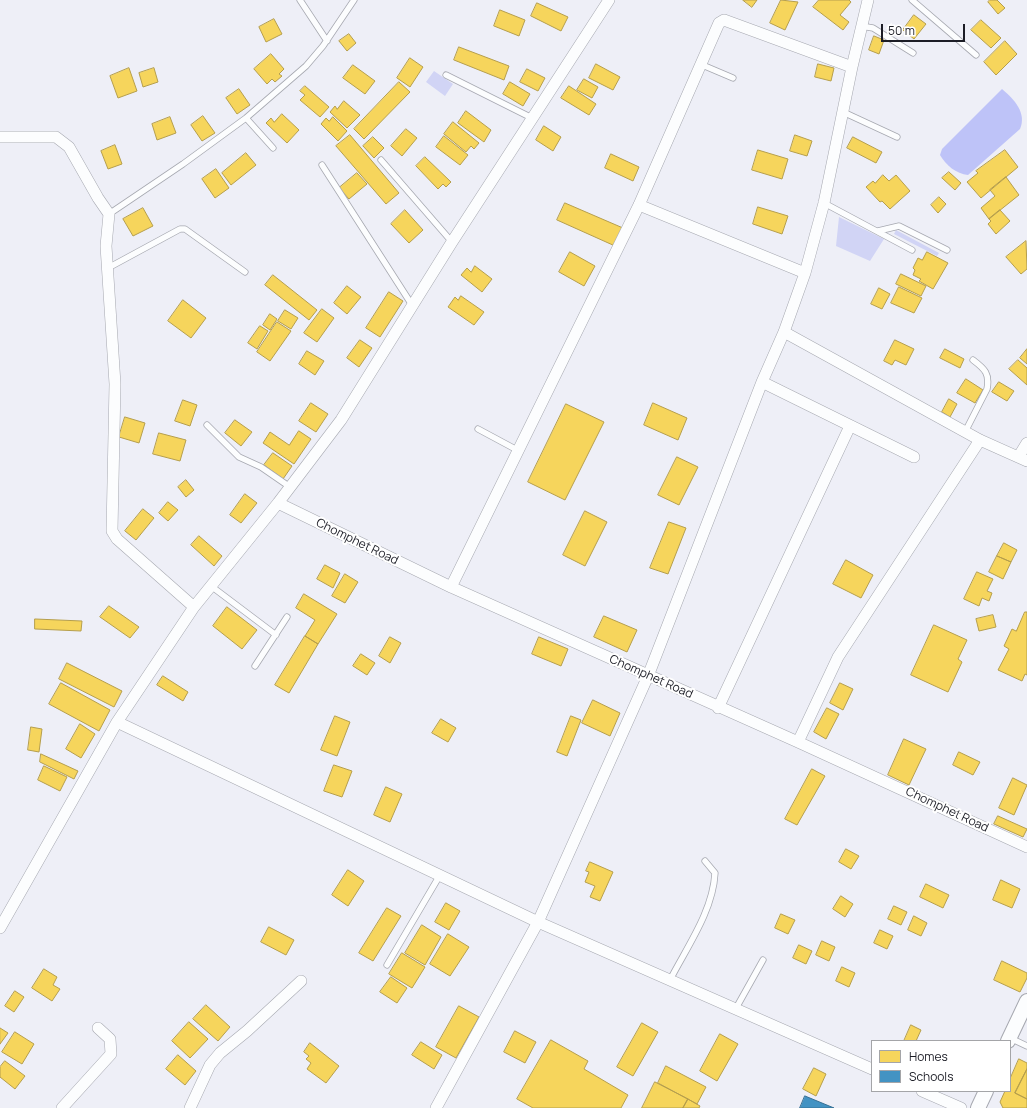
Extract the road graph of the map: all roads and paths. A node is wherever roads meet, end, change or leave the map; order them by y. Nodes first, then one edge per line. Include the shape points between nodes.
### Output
1 (300, 0) edge
2 (354, 0) edge
3 (609, 0) edge
4 (868, 0) edge
5 (912, 0) edge
6 (861, 26) junction
7 (327, 41) junction
8 (914, 53) dead end
9 (976, 54) dead end
10 (700, 64) junction
11 (852, 67) junction
12 (446, 74) dead end
13 (733, 78) dead end
14 (843, 112) junction
15 (246, 118) junction
16 (532, 118) junction
17 (897, 136) dead end
18 (0, 137) edge
19 (273, 148) dead end
20 (381, 160) dead end
21 (322, 166) dead end
22 (824, 203) junction
23 (639, 206) junction
24 (109, 214) junction
25 (878, 231) junction
26 (452, 242) junction
27 (912, 250) dead end
28 (946, 250) dead end
29 (108, 268) junction
30 (245, 272) dead end
31 (805, 273) junction
32 (412, 305) junction
33 (784, 332) junction
34 (973, 360) dead end
35 (762, 382) junction
36 (207, 425) dead end
37 (850, 426) junction
38 (478, 429) dead end
39 (965, 432) junction
40 (980, 440) junction
41 (1027, 444) edge
42 (518, 451) junction
43 (914, 458) dead end
44 (1023, 459) edge
45 (290, 488) junction
46 (278, 503) junction
47 (211, 586) junction
48 (452, 587) junction
49 (194, 608) junction
50 (287, 617) dead end
51 (276, 634) junction
52 (255, 666) dead end
53 (648, 676) junction
54 (718, 708) junction
55 (117, 722) junction
56 (798, 742) junction
57 (1027, 847) edge
58 (705, 861) dead end
59 (440, 875) junction
60 (538, 922) junction
61 (0, 928) edge
62 (763, 960) dead end
63 (388, 965) dead end
64 (301, 981) dead end
65 (669, 981) junction
66 (1027, 1000) edge
67 (735, 1010) junction
68 (98, 1028) dead end
69 (1009, 1039) edge
70 (1027, 1046) edge
71 (871, 1069) edge
72 (924, 1092) edge
73 (986, 1092) edge
74 (62, 1108) edge
75 (190, 1108) edge
76 (436, 1108) edge
77 (961, 1108) edge
78 (978, 1108) edge

1 - 7 lane
2 - 7 lane
3 - 16 street
4 - 6 street
5 - 9 lane
6 - 8 lane via 873,28
6 - 11 street
7 - 15 lane via 306,66
10 - 11 street via 714,32 724,20
10 - 13 lane
10 - 23 street
11 - 14 street
12 - 16 lane
14 - 17 lane
14 - 22 street
15 - 19 lane
15 - 24 lane
16 - 26 street
18 - 24 street via 56,137 63,140
20 - 26 lane
21 - 32 lane
22 - 25 lane
22 - 31 street
23 - 31 street
23 - 42 street
24 - 29 street via 106,246
25 - 27 lane
25 - 28 lane via 900,226
26 - 32 street
29 - 30 lane via 180,229 185,229
29 - 49 street via 115,384 112,531 116,539
31 - 33 street
32 - 45 street via 341,420
33 - 35 street
33 - 39 street
34 - 39 lane via 988,374 988,384
35 - 37 street
35 - 53 street
36 - 45 lane via 240,457 261,467
37 - 43 street
37 - 54 street
38 - 42 lane
39 - 40 street
40 - 44 street
40 - 56 street via 838,657
41 - 44 street
42 - 48 street
45 - 46 street
46 - 47 street
46 - 48 street, Chomphet Road
47 - 49 street
47 - 51 lane
48 - 53 street, Chomphet Road
49 - 55 street
50 - 51 lane
51 - 52 lane
53 - 54 street, Chomphet Road
53 - 60 street
54 - 56 street, Chomphet Road
55 - 59 street
55 - 61 street
56 - 57 street, Chomphet Road
58 - 65 lane via 715,873 714,888 706,910
59 - 60 street
59 - 63 lane
60 - 65 street
60 - 76 street
62 - 67 lane
64 - 75 street via 220,1053 210,1065
65 - 67 street
66 - 69 street
67 - 71 street
68 - 74 street via 110,1039 111,1054
69 - 70 lane
72 - 77 street
73 - 78 street

